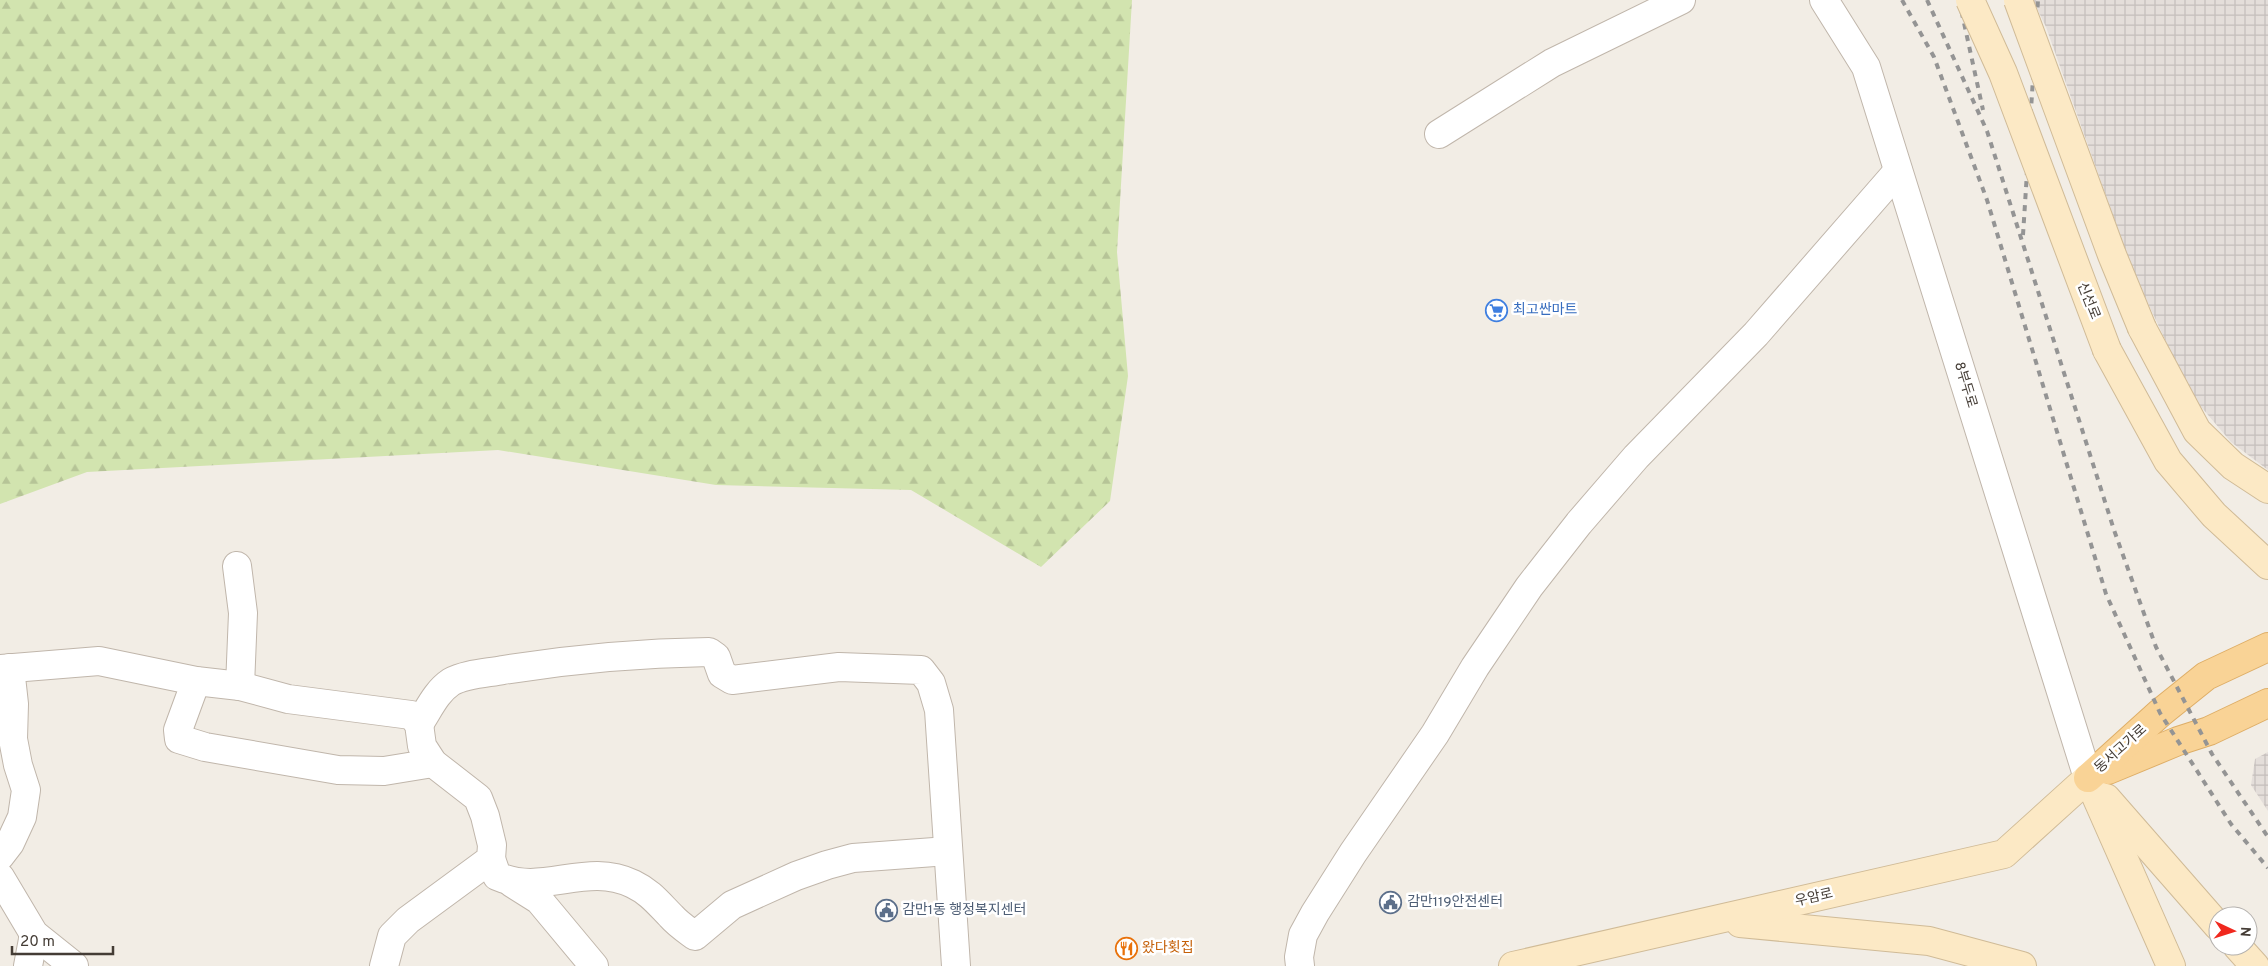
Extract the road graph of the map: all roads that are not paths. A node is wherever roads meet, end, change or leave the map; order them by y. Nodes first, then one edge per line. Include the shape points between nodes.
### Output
1 (1682, 0) edge
2 (1824, 0) edge
3 (1970, 0) edge
4 (2018, 0) edge
5 (1439, 134) dead end
6 (1898, 171) junction
7 (2268, 489) edge
8 (2268, 565) edge
9 (237, 566) dead end
10 (2268, 647) edge
11 (5, 668) edge
12 (196, 681) junction
13 (240, 686) junction
14 (2268, 703) edge
15 (419, 724) junction
16 (433, 763) junction
17 (2088, 778) junction
18 (948, 851) junction
19 (0, 856) edge
20 (491, 859) junction
21 (0, 877) edge
22 (512, 882) junction
23 (2208, 915) edge
24 (1716, 921) junction
25 (34, 934) junction
26 (2246, 956) edge
27 (28, 966) edge
28 (74, 966) edge
29 (384, 966) edge
30 (594, 966) edge
31 (956, 966) edge
32 (1300, 966) edge
33 (1514, 966) edge
34 (2022, 966) edge
35 (2171, 966) edge
36 (2255, 966) edge

1 - 5 street via 1552,63
2 - 6 street, 8부두로 via 1866,67
3 - 8 main road, 신선로, bridge via 2003,73 2107,350 2168,461 2214,515
4 - 7 main road, bridge via 2142,328 2197,431 2233,466
6 - 17 street, 8부두로
6 - 32 street via 1756,334 1636,457 1529,587 1315,913 1302,935
9 - 13 street via 243,613
10 - 17 main road, 동서고가로 via 2206,676
11 - 12 street via 99,660
11 - 19 street via 14,704 13,739 26,790 22,817
12 - 13 street
12 - 16 street via 178,730 179,739 205,747 338,770 384,771
13 - 15 street via 288,699 411,715
14 - 17 main road, 동서고가로 via 2209,731
15 - 16 street via 422,746
15 - 18 street via 438,694 452,682 559,661 709,652 716,657 722,674 732,680 839,667 920,670 931,683 939,710
16 - 20 street via 478,798 492,845
17 - 23 main road
17 - 24 main road, 우암로 via 2004,854
17 - 35 main road
18 - 22 street via 853,858 819,868 732,905 695,936 672,918 653,896 611,876 531,884
18 - 31 street
20 - 22 street via 497,876
20 - 29 street via 408,920 392,936
21 - 25 street
22 - 30 street via 539,900
24 - 33 main road, 우암로
24 - 34 main road via 1929,941
25 - 27 street
25 - 28 street
26 - 36 main road

